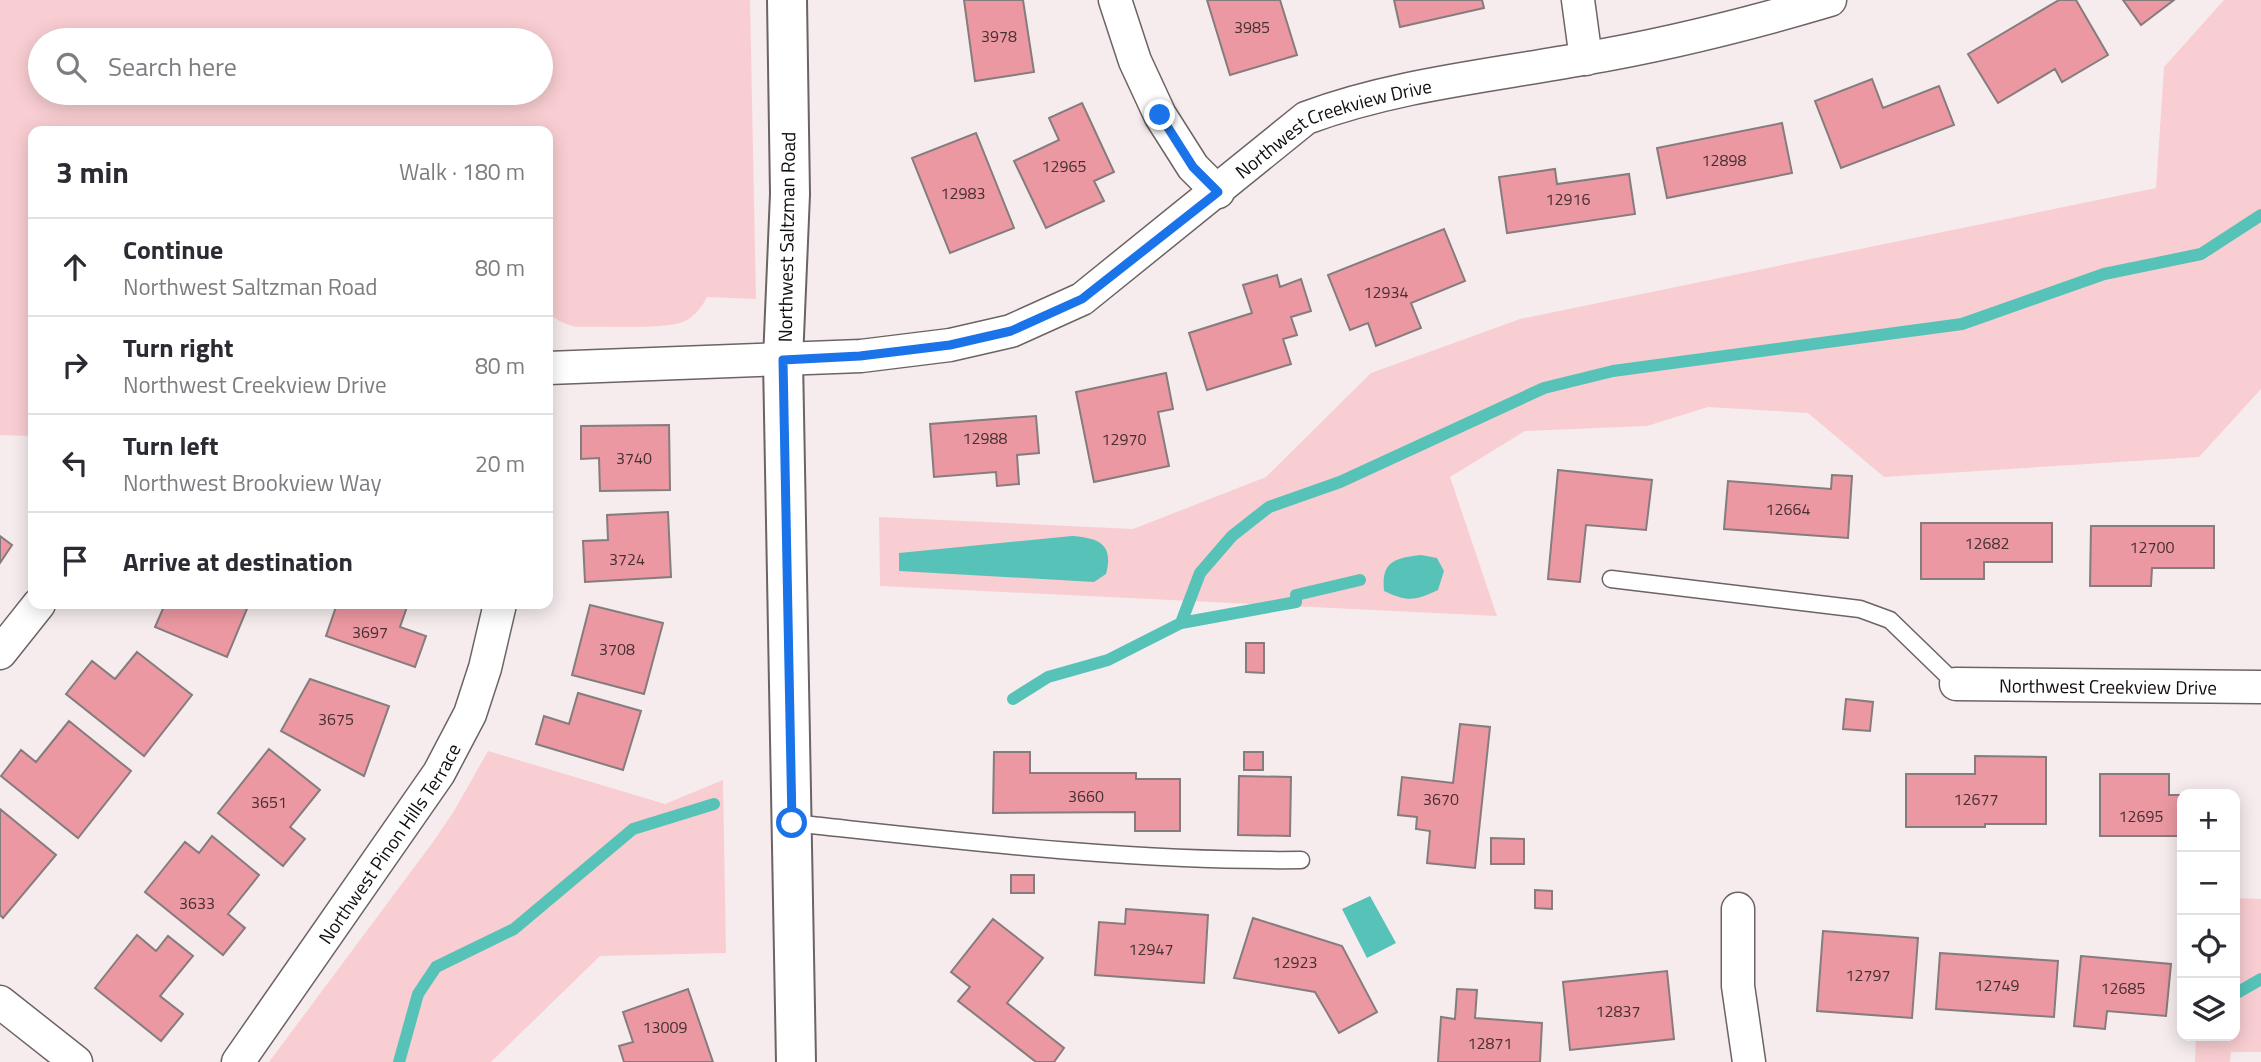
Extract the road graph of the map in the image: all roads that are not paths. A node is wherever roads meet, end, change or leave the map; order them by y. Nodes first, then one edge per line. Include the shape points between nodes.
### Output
1 (787, 0) edge
2 (1115, 0) edge
3 (1578, 0) edge
4 (1830, 0) edge
5 (1586, 59) junction
6 (1218, 192) junction
7 (783, 360) junction
8 (553, 368) edge
9 (1611, 579) dead end
10 (35, 609) edge
11 (499, 609) edge
12 (0, 653) edge
13 (1956, 684) joint
14 (2261, 687) edge
15 (792, 823) junction
16 (1301, 860) dead end
17 (1738, 909) dead end
18 (0, 1002) edge
19 (76, 1062) edge
20 (238, 1062) edge
21 (796, 1062) edge
22 (1749, 1062) edge

1 - 7 main road, Northwest Saltzman Road via 790,194
2 - 6 street via 1135,61 1160,115 1193,167
3 - 5 street
4 - 5 street, Northwest Creekview Drive
5 - 6 street, Northwest Creekview Drive via 1346,103 1306,118
6 - 7 street, Northwest Creekview Drive via 1082,299 1011,331 873,355
7 - 8 street, Northwest Creekview Drive
7 - 15 main road, Northwest Saltzman Road
9 - 13 lane via 1860,609 1890,620
10 - 12 street
11 - 20 street, Northwest Pinon Hills Terrace via 470,714 439,773
13 - 14 street, Northwest Creekview Drive
15 - 16 lane via 987,844 1230,861
15 - 21 main road, Northwest Saltzman Road
17 - 22 street via 1738,986
18 - 19 street

